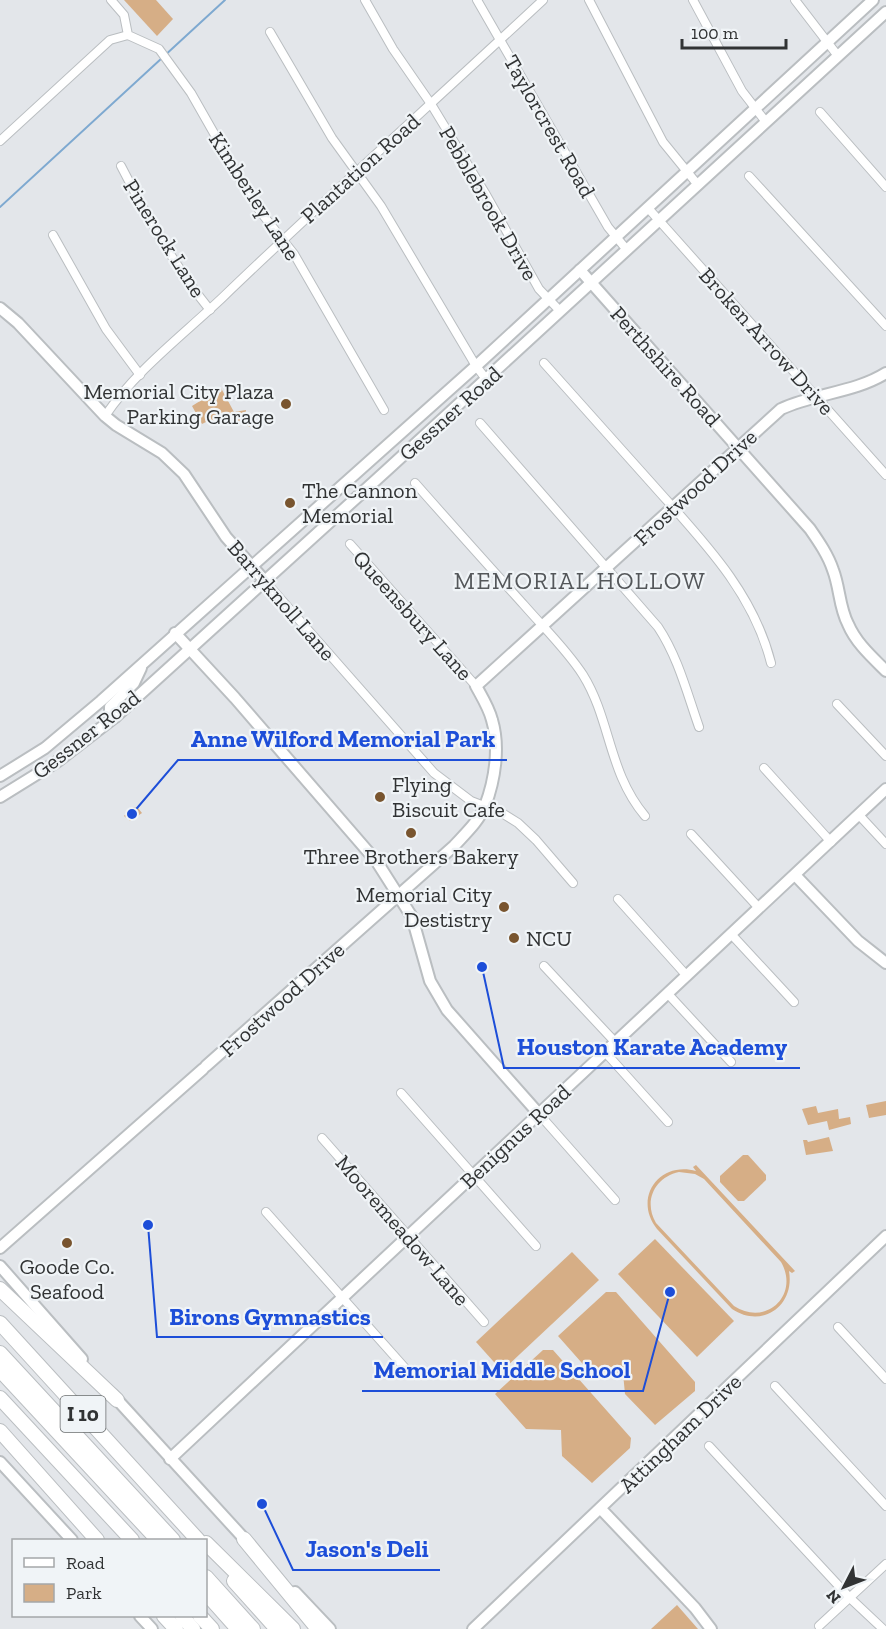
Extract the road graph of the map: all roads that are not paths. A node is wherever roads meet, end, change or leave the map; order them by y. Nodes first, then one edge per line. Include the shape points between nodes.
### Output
1 (111, 0) edge
2 (365, 0) edge
3 (477, 0) edge
4 (543, 0) edge
5 (589, 0) edge
6 (693, 0) edge
7 (795, 0) edge
8 (873, 0) edge
9 (886, 12) edge
10 (270, 32) dead end
11 (128, 35) junction
12 (500, 40) junction
13 (827, 43) junction
14 (838, 56) junction
15 (431, 104) junction
16 (755, 109) junction
17 (820, 112) dead end
18 (766, 122) junction
19 (0, 141) edge
20 (121, 166) dead end
21 (358, 171) junction
22 (686, 172) junction
23 (749, 176) dead end
24 (698, 185) junction
25 (886, 187) edge
26 (648, 208) junction
27 (659, 221) junction
28 (53, 235) dead end
29 (615, 237) junction
30 (282, 239) junction
31 (627, 250) junction
32 (580, 270) junction
33 (591, 283) junction
34 (549, 299) junction
35 (0, 308) edge
36 (210, 309) junction
37 (560, 311) junction
38 (886, 326) edge
39 (544, 363) dead end
40 (476, 366) junction
41 (886, 373) edge
42 (140, 375) junction
43 (486, 379) junction
44 (816, 396) junction
45 (384, 410) dead end
46 (105, 416) junction
47 (480, 423) dead end
48 (738, 447) junction
49 (886, 475) edge
50 (353, 476) junction
51 (415, 483) dead end
52 (365, 490) junction
53 (673, 507) junction
54 (350, 544) dead end
55 (252, 566) junction
56 (608, 567) junction
57 (264, 580) junction
58 (543, 626) junction
59 (175, 633) junction
60 (189, 648) junction
61 (143, 662) junction
62 (771, 663) dead end
63 (886, 671) edge
64 (476, 686) junction
65 (837, 704) dead end
66 (115, 717) junction
67 (699, 727) dead end
68 (886, 756) edge
69 (764, 768) dead end
70 (0, 776) edge
71 (886, 789) edge
72 (0, 797) edge
73 (485, 807) junction
74 (859, 814) junction
75 (645, 816) dead end
76 (690, 834) dead end
77 (831, 842) junction
78 (886, 844) edge
79 (795, 874) junction
80 (573, 883) dead end
81 (399, 895) junction
82 (618, 899) dead end
83 (759, 908) junction
84 (731, 934) junction
85 (886, 963) edge
86 (544, 966) dead end
87 (687, 976) junction
88 (668, 994) junction
89 (794, 1002) dead end
90 (616, 1042) junction
91 (605, 1052) junction
92 (732, 1062) dead end
93 (401, 1094) dead end
94 (539, 1114) junction
95 (668, 1122) dead end
96 (322, 1138) dead end
97 (474, 1175) junction
98 (615, 1200) dead end
99 (266, 1212) dead end
100 (408, 1236) junction
101 (884, 1242) edge
102 (536, 1246) dead end
103 (0, 1248) edge
104 (0, 1266) edge
105 (0, 1289) edge
106 (342, 1297) junction
107 (484, 1322) dead end
108 (0, 1323) edge
109 (838, 1327) dead end
110 (0, 1353) edge
111 (405, 1368) dead end
112 (0, 1370) edge
113 (886, 1379) edge
114 (775, 1386) dead end
115 (0, 1398) edge
116 (117, 1400) junction
117 (0, 1431) edge
118 (0, 1444) edge
119 (709, 1446) dead end
120 (170, 1459) junction
121 (0, 1462) edge
122 (92, 1498) junction
123 (166, 1505) junction
124 (886, 1506) edge
125 (602, 1509) junction
126 (71, 1539) edge
127 (91, 1539) edge
128 (96, 1539) edge
129 (124, 1539) edge
130 (131, 1539) edge
131 (157, 1539) edge
132 (172, 1539) edge
133 (197, 1539) edge
134 (201, 1539) edge
135 (244, 1539) junction
136 (207, 1545) edge
137 (207, 1550) edge
138 (886, 1564) edge
139 (207, 1578) edge
140 (207, 1594) edge
141 (850, 1598) junction
142 (141, 1617) edge
143 (165, 1617) edge
144 (183, 1617) edge
145 (201, 1617) edge
146 (819, 1626) dead end
147 (152, 1629) edge
148 (176, 1629) edge
149 (193, 1629) edge
150 (212, 1629) edge
151 (238, 1629) edge
152 (253, 1629) edge
153 (277, 1629) edge
154 (293, 1629) edge
155 (318, 1629) edge
156 (330, 1629) edge
157 (473, 1629) edge
158 (711, 1629) edge
159 (883, 1629) edge

1 - 11 street via 124,15
2 - 15 street, Pebblebrook Drive
3 - 12 street, Taylorcrest Road
4 - 12 street, Plantation Road
5 - 22 street via 663,142
6 - 16 street
7 - 13 street
8 - 13 street, Gessner Road
9 - 14 street, Gessner Road
10 - 21 street via 332,138
11 - 19 street via 110,40
11 - 30 street, Kimberley Lane via 159,50 169,61 244,186
12 - 15 street, Plantation Road
12 - 29 street, Taylorcrest Road
13 - 14 street
13 - 16 street, Gessner Road
14 - 18 street, Gessner Road
15 - 21 street, Plantation Road
15 - 34 street, Pebblebrook Drive via 539,289
16 - 18 street
16 - 22 street, Gessner Road
17 - 25 street
18 - 24 street, Gessner Road
20 - 36 street, Pinerock Lane via 156,232
21 - 30 street, Plantation Road
21 - 40 street
22 - 24 street
22 - 26 street, Gessner Road
23 - 38 street
24 - 27 street, Gessner Road
26 - 27 street, Broken Arrow Drive
26 - 29 street, Gessner Road
27 - 31 street, Gessner Road
27 - 44 street, Broken Arrow Drive
28 - 42 street via 106,329
29 - 31 street, Taylorcrest Road
29 - 32 street, Gessner Road
30 - 36 street, Plantation Road
30 - 45 street, Kimberley Lane
31 - 33 street, Gessner Road
32 - 33 street, Perthshire Road
32 - 34 street, Gessner Road
33 - 37 street, Gessner Road
33 - 48 street, Perthshire Road
34 - 37 street, Pebblebrook Drive
34 - 40 street, Gessner Road
35 - 46 street, Barryknoll Lane
36 - 42 street, Plantation Road
37 - 43 street, Gessner Road
39 - 53 street
40 - 43 street
40 - 50 street, Gessner Road
41 - 44 street, Frostwood Drive via 853,389
42 - 46 street, Plantation Road
43 - 52 street, Gessner Road
44 - 48 street, Frostwood Drive via 781,409
44 - 49 street, Broken Arrow Drive
46 - 55 street, Barryknoll Lane via 162,453 183,474 226,537
47 - 56 street
48 - 53 street, Frostwood Drive
48 - 63 street, Perthshire Road via 823,548 848,626
50 - 52 street
50 - 55 street, Gessner Road
51 - 58 street
52 - 57 street, Gessner Road
53 - 56 street, Frostwood Drive
53 - 62 street via 740,590
54 - 64 street, Queensbury Lane
55 - 57 street, Barryknoll Lane
55 - 59 street, Gessner Road
56 - 58 street, Frostwood Drive
56 - 67 street via 668,642
57 - 60 street, Gessner Road
57 - 73 street, Barryknoll Lane via 434,773 452,789
58 - 64 street, Frostwood Drive
58 - 75 street via 583,675 623,782
59 - 60 street
59 - 61 street, Gessner Road
60 - 66 street, Gessner Road
60 - 81 street via 365,848
61 - 66 street via 134,683 110,707
61 - 70 street, Gessner Road via 73,726
64 - 73 street, Frostwood Drive via 492,720 495,738 494,774
65 - 68 street
66 - 72 street, Gessner Road via 58,761
69 - 77 street
71 - 74 street, Benignus Road
73 - 80 street, Barryknoll Lane via 518,823
73 - 81 street, Frostwood Drive via 454,846
74 - 77 street, Benignus Road
74 - 78 street
76 - 83 street
77 - 79 street, Benignus Road
79 - 83 street, Benignus Road
79 - 85 street via 858,941
81 - 94 street via 412,917 436,994
81 - 103 street, Frostwood Drive
82 - 87 street
83 - 84 street, Benignus Road
84 - 87 street, Benignus Road
84 - 89 street
86 - 90 street
87 - 88 street, Benignus Road
88 - 90 street, Benignus Road
88 - 92 street
90 - 91 street, Benignus Road
91 - 94 street, Benignus Road
91 - 95 street
93 - 97 street
94 - 97 street, Benignus Road
94 - 98 street
96 - 100 street, Mooremeadow Lane
97 - 100 street, Benignus Road
97 - 102 street
99 - 106 street
100 - 106 street, Benignus Road
100 - 107 street, Mooremeadow Lane
101 - 125 street, Attingham Drive
104 - 116 street
105 - 116 highway
106 - 111 street
106 - 120 street, Benignus Road
108 - 123 highway, I 10
109 - 113 street
110 - 132 highway
112 - 131 highway
114 - 124 street
115 - 122 highway, I 10
116 - 120 street
117 - 128 highway
118 - 127 highway
119 - 141 street
120 - 135 street
121 - 126 street
122 - 129 highway
122 - 130 highway, I 10
123 - 133 highway, I 10
123 - 134 highway
125 - 157 street, Attingham Drive
125 - 158 street
135 - 155 highway
135 - 156 street
136 - 154 highway
137 - 153 highway
138 - 141 street
139 - 152 highway
140 - 151 highway
141 - 146 street
141 - 159 street
142 - 147 street
143 - 148 highway
144 - 149 highway
145 - 150 highway

